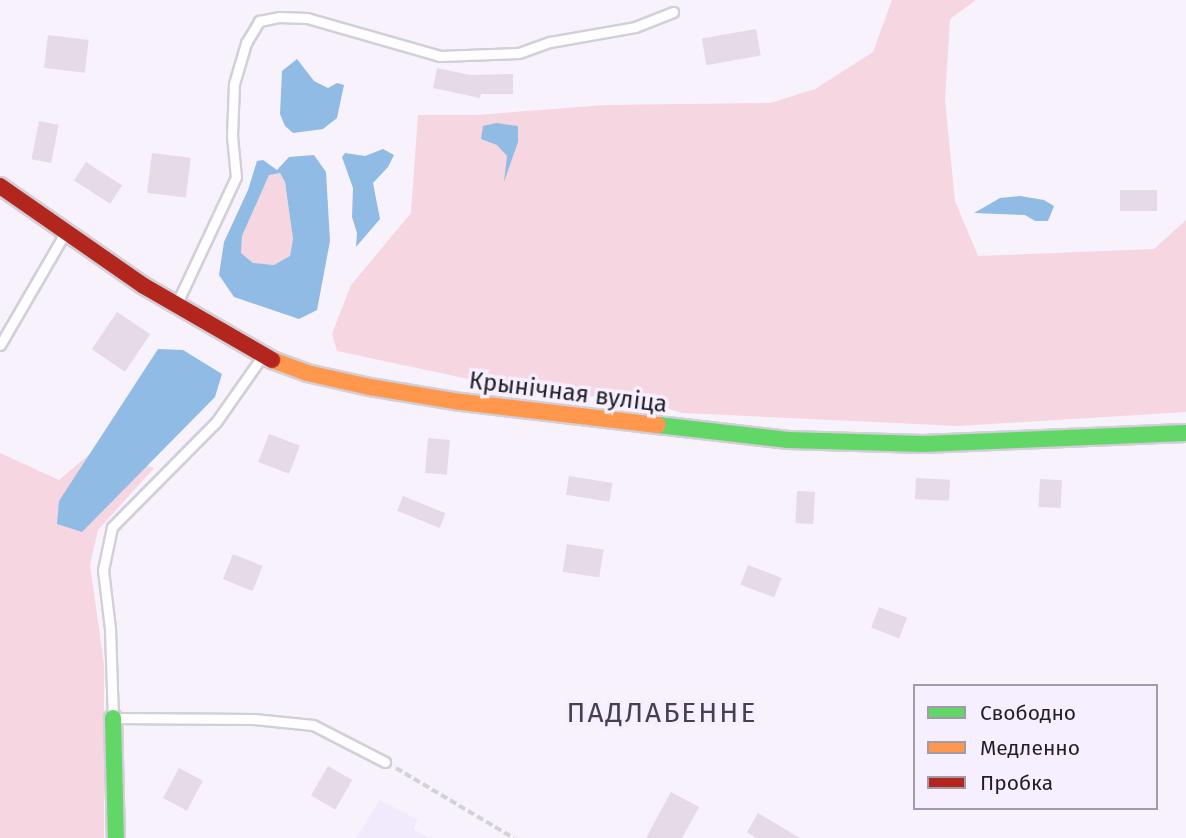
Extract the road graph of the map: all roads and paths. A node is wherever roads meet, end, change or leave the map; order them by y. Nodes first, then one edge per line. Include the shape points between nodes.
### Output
1 (673, 12) dead end
2 (0, 186) edge
3 (66, 232) junction
4 (176, 306) junction
5 (0, 345) edge
6 (262, 356) junction
7 (1186, 433) edge
8 (113, 718) junction
9 (385, 762) joint
10 (116, 838) edge
11 (514, 838) edge

1 - 4 lane via 635,27 519,52 440,56 307,19 279,17 259,22 246,43 234,84 236,177
2 - 3 street, Крынічная вуліца
3 - 4 street, Крынічная вуліца
3 - 5 lane
4 - 6 street, Крынічная вуліца
6 - 7 street, Крынічная вуліца via 307,373 461,402 788,440 923,444
6 - 8 lane via 216,422 112,527 103,570
8 - 9 lane via 254,719 313,725
8 - 10 street
9 - 11 path

